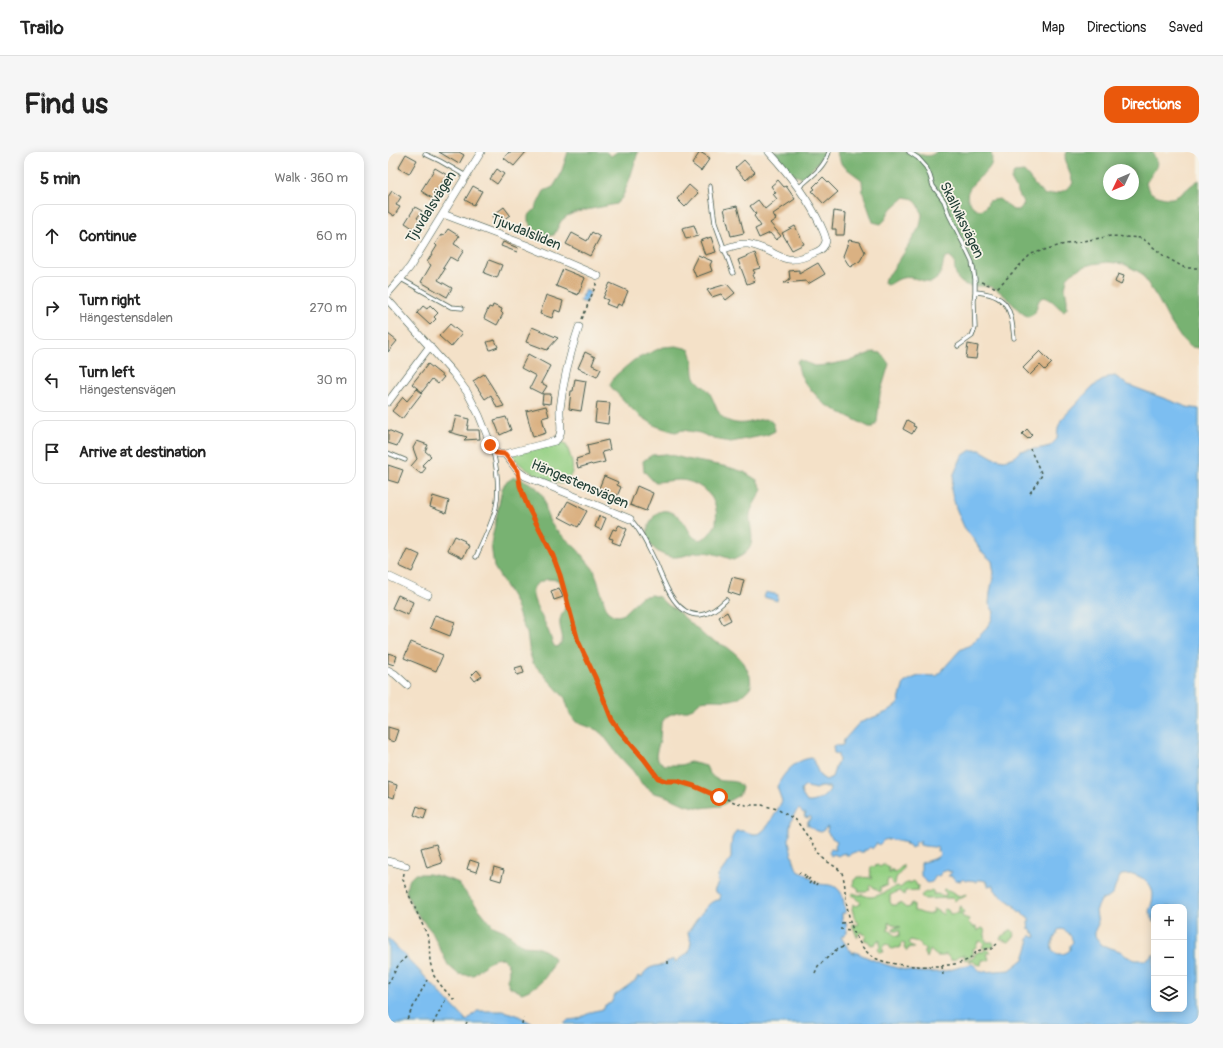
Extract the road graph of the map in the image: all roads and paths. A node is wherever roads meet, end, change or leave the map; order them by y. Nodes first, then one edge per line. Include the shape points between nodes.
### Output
1 (480, 152) edge
2 (769, 152) edge
3 (829, 152) edge
4 (908, 152) edge
5 (425, 154) dead end
6 (466, 176) junction
7 (710, 186) dead end
8 (798, 188) junction
9 (443, 214) junction
10 (724, 249) junction
11 (1199, 268) edge
12 (733, 273) dead end
13 (598, 276) joint
14 (401, 279) junction
15 (975, 279) junction
16 (975, 292) junction
17 (388, 293) edge
18 (388, 300) edge
19 (462, 308) dead end
20 (579, 327) joint
21 (1014, 338) dead end
22 (430, 346) junction
23 (958, 346) dead end
24 (388, 402) edge
25 (1030, 449) dead end
26 (493, 450) junction
27 (388, 453) edge
28 (505, 454) junction
29 (405, 460) dead end
30 (518, 471) junction
31 (1030, 493) dead end
32 (630, 519) joint
33 (476, 557) dead end
34 (388, 576) edge
35 (428, 595) dead end
36 (726, 600) dead end
37 (388, 670) edge
38 (407, 685) dead end
39 (388, 861) edge
40 (406, 866) joint
41 (808, 876) dead end
42 (810, 878) dead end
43 (806, 879) dead end
44 (808, 880) dead end
45 (814, 883) dead end
46 (809, 884) dead end
47 (851, 922) junction
48 (841, 923) dead end
49 (840, 929) dead end
50 (853, 930) junction
51 (997, 944) dead end
52 (847, 946) dead end
53 (406, 957) dead end
54 (668, 961) dead end
55 (668, 965) dead end
56 (942, 966) junction
57 (815, 973) dead end
58 (943, 975) dead end
59 (427, 980) dead end
60 (388, 984) edge
61 (446, 999) dead end
62 (456, 1002) dead end
63 (523, 1018) dead end
64 (407, 1019) dead end
65 (433, 1024) edge
66 (522, 1024) edge

1 - 6 street, Tjuvdalsvägen
2 - 8 street
3 - 8 lane via 822,166
4 - 15 lane, Skallviksvägen via 926,167 933,186 944,201 972,262
5 - 6 lane
6 - 9 street, Tjuvdalsvägen
7 - 10 lane via 715,223
8 - 10 street via 809,202 826,237 825,245 820,250 804,258 789,259 749,244 737,244
9 - 13 street, Tjuvdalsliden via 526,245
9 - 14 street, Tjuvdalsvägen
10 - 12 lane
11 - 15 path via 1185,268 1164,256 1142,238 1111,236 1061,245 1032,254 997,288
13 - 20 path via 597,285
14 - 17 street, Tjuvdalsvägen
14 - 19 lane via 451,307
15 - 16 lane, Skallviksvägen
16 - 21 lane via 984,292 1003,301 1010,313
16 - 23 lane, Skallviksvägen via 976,328 972,336
18 - 22 street
20 - 28 street, Hängestensvägen via 567,364 559,437 555,441
22 - 24 street
22 - 26 street via 466,392 479,415
25 - 31 path via 1042,475
26 - 28 street
26 - 33 lane via 498,488 496,507
27 - 29 lane
28 - 30 street, Hängestensvägen
30 - 32 street, Hängestensvägen
30 - 47 path via 527,505 545,538 560,575 578,641 612,720 619,730 658,778 694,786 746,805 762,805 777,809 796,820 827,862 842,873
32 - 36 lane via 643,537 670,596 685,611 703,614 714,610
34 - 35 street
37 - 38 street
39 - 40 street
40 - 62 path via 403,879 429,939 431,968 434,976
41 - 43 path
42 - 44 path
45 - 46 path
47 - 48 path
47 - 50 path
49 - 50 path
50 - 56 path via 864,949 880,960 916,966
51 - 56 path via 992,949 977,951 967,960
52 - 57 path via 837,949 818,966
53 - 60 path
54 - 55 path
56 - 58 path
59 - 64 path
61 - 65 path
63 - 66 path

